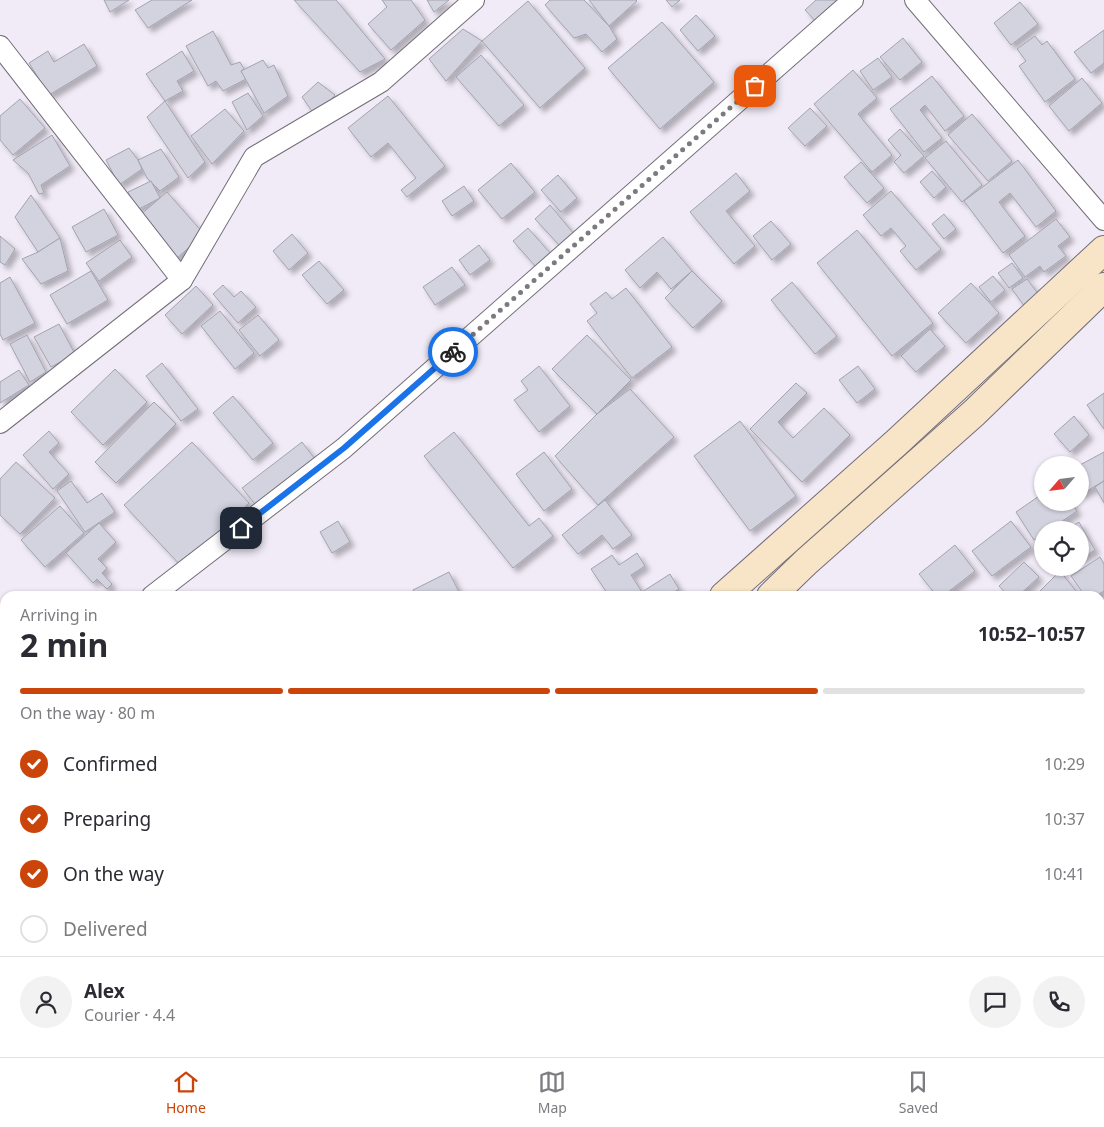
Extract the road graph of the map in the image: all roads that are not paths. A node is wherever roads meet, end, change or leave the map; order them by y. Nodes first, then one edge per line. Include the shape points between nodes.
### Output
1 (474, 0) edge
2 (853, 0) edge
3 (915, 0) edge
4 (0, 46) edge
5 (1104, 220) edge
6 (1104, 250) edge
7 (182, 280) junction
8 (1104, 287) edge
9 (0, 423) edge
10 (158, 591) edge
11 (730, 591) edge
12 (776, 591) edge

1 - 7 street via 381,82 254,157
2 - 10 street via 344,448
3 - 5 street
4 - 7 street
6 - 11 main road via 896,443
7 - 9 street
8 - 12 main road via 974,413

